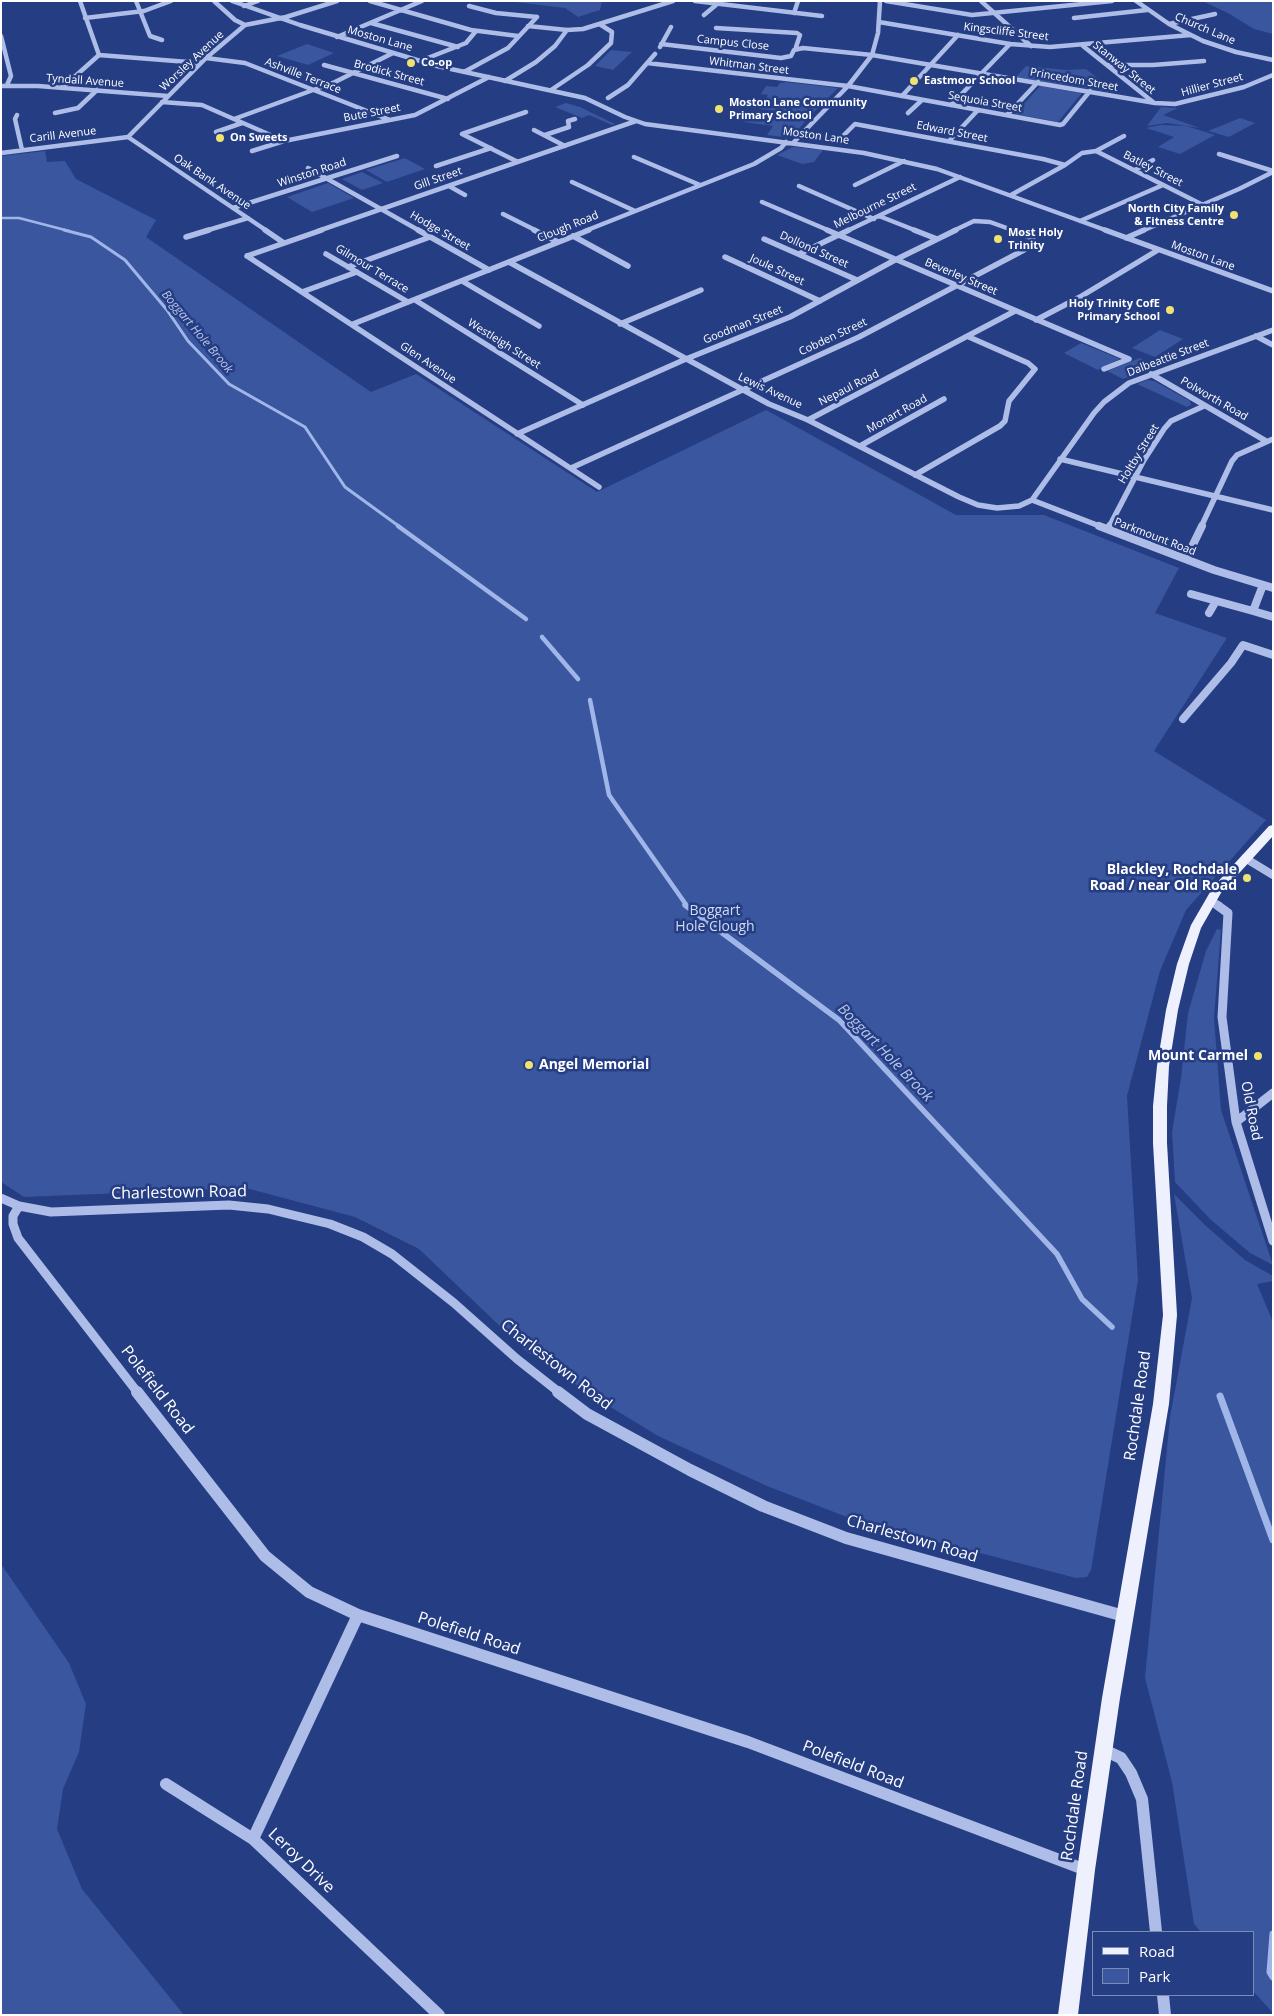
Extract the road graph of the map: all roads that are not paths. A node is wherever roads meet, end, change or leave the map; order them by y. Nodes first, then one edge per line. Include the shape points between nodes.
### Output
1 (80, 1) edge
2 (136, 1) edge
3 (171, 1) edge
4 (214, 1) edge
5 (232, 1) edge
6 (258, 1) edge
7 (337, 1) edge
8 (370, 1) edge
9 (422, 1) edge
10 (673, 1) edge
11 (695, 1) edge
12 (798, 1) edge
13 (880, 1) edge
14 (886, 1) edge
15 (981, 1) edge
16 (1030, 1) edge
17 (1112, 1) edge
18 (1136, 1) edge
19 (1080, 3) edge
20 (650, 4) dead end
21 (716, 5) junction
22 (244, 6) junction
23 (470, 6) dead end
24 (656, 6) junction
25 (1036, 8) junction
26 (400, 10) junction
27 (1147, 10) junction
28 (140, 12) junction
29 (991, 12) junction
30 (794, 13) junction
31 (1215, 14) dead end
32 (704, 15) dead end
33 (822, 16) dead end
34 (85, 18) junction
35 (1074, 18) dead end
36 (280, 19) junction
37 (879, 22) junction
38 (371, 23) junction
39 (601, 24) junction
40 (1169, 24) junction
41 (245, 25) junction
42 (528, 26) junction
43 (671, 27) dead end
44 (716, 28) dead end
45 (566, 30) junction
46 (476, 31) junction
47 (958, 35) junction
48 (1191, 35) junction
49 (1, 36) edge
50 (518, 36) junction
51 (168, 37) dead end
52 (337, 37) junction
53 (162, 40) junction
54 (661, 44) junction
55 (1010, 44) junction
56 (158, 45) dead end
57 (1031, 46) junction
58 (1083, 46) junction
59 (458, 47) junction
60 (798, 49) junction
61 (658, 50) dead end
62 (393, 53) junction
63 (655, 54) dead end
64 (99, 55) junction
65 (872, 55) junction
66 (206, 58) junction
67 (1273, 60) edge
68 (420, 61) junction
69 (1204, 61) dead end
70 (647, 62) junction
71 (201, 63) junction
72 (930, 64) junction
73 (324, 65) dead end
74 (1106, 65) junction
75 (464, 72) junction
76 (354, 73) junction
77 (982, 73) junction
78 (1273, 75) edge
79 (489, 77) junction
80 (505, 80) junction
81 (1038, 82) junction
82 (7, 85) junction
83 (1, 86) edge
84 (848, 86) junction
85 (62, 88) junction
86 (97, 90) junction
87 (315, 90) junction
88 (551, 90) junction
89 (1090, 91) junction
90 (168, 96) junction
91 (902, 96) junction
92 (608, 98) dead end
93 (448, 99) junction
94 (922, 100) junction
95 (162, 102) junction
96 (1155, 103) junction
97 (951, 105) junction
98 (978, 110) junction
99 (526, 112) dead end
100 (55, 113) dead end
101 (908, 113) dead end
102 (17, 115) dead end
103 (1007, 115) junction
104 (234, 119) junction
105 (575, 119) dead end
106 (390, 120) junction
107 (636, 121) junction
108 (242, 123) junction
109 (534, 130) dead end
110 (216, 132) dead end
111 (545, 135) junction
112 (1124, 136) dead end
113 (128, 137) junction
114 (840, 139) dead end
115 (284, 141) junction
116 (949, 141) junction
117 (786, 142) junction
118 (793, 142) junction
119 (565, 146) junction
120 (491, 148) junction
121 (22, 150) junction
122 (252, 151) dead end
123 (1096, 151) junction
124 (1, 153) edge
125 (1219, 154) dead end
126 (397, 156) dead end
127 (634, 157) dead end
128 (1153, 160) dead end
129 (904, 161) junction
130 (518, 162) junction
131 (1065, 165) junction
132 (436, 166) dead end
133 (308, 168) dead end
134 (1135, 170) junction
135 (1273, 172) edge
136 (960, 177) junction
137 (328, 179) junction
138 (572, 182) dead end
139 (700, 185) junction
140 (855, 185) dead end
141 (1163, 185) junction
142 (449, 186) junction
143 (799, 186) dead end
144 (465, 195) dead end
145 (1010, 195) junction
146 (762, 202) dead end
147 (1201, 204) junction
148 (233, 208) junction
149 (382, 209) junction
150 (635, 211) junction
151 (503, 214) dead end
152 (876, 217) junction
153 (248, 218) junction
154 (1080, 221) junction
155 (970, 223) joint
156 (1021, 225) dead end
157 (1012, 230) junction
158 (573, 236) junction
159 (838, 236) junction
160 (186, 237) dead end
161 (430, 237) junction
162 (1126, 238) junction
163 (764, 239) dead end
164 (937, 239) junction
165 (558, 242) junction
166 (284, 243) junction
167 (1158, 250) junction
168 (326, 254) dead end
169 (799, 254) junction
170 (247, 256) joint
171 (725, 257) dead end
172 (895, 260) junction
173 (509, 262) junction
174 (628, 266) dead end
175 (348, 267) junction
176 (489, 270) junction
177 (357, 272) junction
178 (857, 280) junction
179 (462, 281) junction
180 (956, 286) junction
181 (701, 290) dead end
182 (1273, 291) edge
183 (302, 292) junction
184 (412, 301) junction
185 (820, 301) junction
186 (1015, 311) junction
187 (1036, 320) junction
188 (353, 324) junction
189 (620, 324) junction
190 (539, 326) dead end
191 (1273, 330) edge
192 (969, 336) junction
193 (1256, 336) junction
194 (1273, 346) edge
195 (686, 359) junction
196 (1104, 369) dead end
197 (1151, 374) junction
198 (741, 390) junction
199 (944, 399) dead end
200 (583, 405) junction
201 (1204, 406) junction
202 (808, 420) junction
203 (517, 434) junction
204 (1270, 440) edge
205 (860, 446) junction
206 (1060, 459) junction
207 (572, 468) junction
208 (915, 474) junction
209 (1135, 478) junction
210 (599, 487) dead end
211 (1214, 496) junction
212 (1032, 500) junction
213 (1273, 510) edge
214 (1108, 529) junction
215 (1186, 559) junction
216 (1263, 585) junction
217 (1273, 588) edge
218 (1190, 594) dead end
219 (1216, 601) junction
220 (1210, 612) dead end
221 (1253, 612) junction
222 (1273, 617) edge
223 (1273, 654) edge
224 (1183, 719) dead end
225 (1273, 829) edge
226 (1245, 858) junction
227 (1273, 875) edge
228 (1211, 901) junction
229 (1273, 1093) edge
230 (1236, 1122) junction
231 (1, 1198) edge
232 (19, 1206) junction
233 (1273, 1241) edge
234 (358, 1615) junction
235 (1124, 1616) junction
236 (1104, 1750) junction
237 (166, 1784) dead end
238 (253, 1839) junction
239 (1086, 1870) junction
240 (1156, 1931) edge
241 (1163, 1996) edge
242 (439, 2015) edge
243 (1068, 2015) edge
244 (1166, 2015) edge

1 - 34 street
2 - 28 street
3 - 28 street
4 - 41 street via 234,20
5 - 22 street, Moston Lane
6 - 22 street
7 - 36 street
8 - 26 street
9 - 26 street
10 - 24 street
11 - 21 street
12 - 30 street
13 - 37 street
14 - 29 street via 972,15
15 - 29 street
16 - 25 street
17 - 19 street
18 - 27 street, Church Lane
19 - 25 street
20 - 24 street
21 - 30 street
21 - 32 street
22 - 36 street, Moston Lane
23 - 42 street via 496,13 537,17
24 - 39 street
25 - 29 street
26 - 38 street
26 - 46 street
27 - 35 street
27 - 40 street, Church Lane
28 - 34 street
28 - 53 street via 150,36
29 - 57 street
30 - 33 street
31 - 40 street
34 - 64 street
36 - 41 street
36 - 52 street, Moston Lane
37 - 47 street, Kingscliffe Street
37 - 65 street
38 - 52 street
38 - 59 street
39 - 45 street
39 - 88 street via 612,32 611,43 588,65
40 - 48 street, Church Lane
41 - 66 street, Worsley Avenue
42 - 45 street
42 - 50 street
43 - 54 street
44 - 60 street, Campus Close via 797,33 800,35
45 - 80 street via 548,51
46 - 50 street
46 - 59 street
47 - 55 street, Kingscliffe Street
47 - 72 street
48 - 58 street, Kingscliffe Street
48 - 67 street, Church Lane via 1236,52
49 - 82 street via 11,76
50 - 75 street via 508,48
51 - 53 street
52 - 62 street, Moston Lane
53 - 56 street
54 - 60 street, Campus Close via 781,58 791,56
54 - 61 street
55 - 57 street, Kingscliffe Street
55 - 77 street
57 - 58 street, Kingscliffe Street
58 - 74 street, Stanway Street
59 - 68 street
60 - 65 street, Campus Close
62 - 68 street, Moston Lane
62 - 76 street
63 - 70 street
64 - 71 street
64 - 85 street
65 - 72 street, Princedom Street
65 - 84 street
66 - 71 street, Worsley Avenue
66 - 87 street, Ashville Terrace via 245,63
68 - 75 street, Moston Lane
69 - 74 street
70 - 84 street, Whitman Street
70 - 92 street via 628,85
71 - 90 street, Worsley Avenue
72 - 77 street, Princedom Street
72 - 91 street
73 - 76 street, Brodick Street
74 - 96 street, Stanway Street
75 - 79 street, Moston Lane
76 - 87 street
76 - 93 street, Brodick Street
77 - 81 street, Princedom Street
77 - 97 street
78 - 96 street, Hillier Street via 1244,87 1175,104
79 - 80 street, Moston Lane
79 - 93 street, Bute Street
80 - 88 street, Moston Lane
81 - 89 street, Princedom Street
81 - 103 street
82 - 83 street, Tyndall Avenue
82 - 85 street, Tyndall Avenue
84 - 91 street, Sequoia Street
84 - 118 street
85 - 86 street, Tyndall Avenue
86 - 90 street, Tyndall Avenue
86 - 100 street via 73,110
87 - 104 street
87 - 106 street, Ashville Terrace
88 - 107 street, Moston Lane via 585,98
89 - 96 street, Princedom Street
89 - 103 street, Sequoia Street via 1060,125
90 - 95 street, Worsley Avenue
91 - 94 street, Sequoia Street
93 - 106 street, Bute Street via 422,113
94 - 97 street, Sequoia Street
94 - 101 street
95 - 104 street via 202,106
95 - 113 street, Worsley Avenue
97 - 98 street, Sequoia Street
98 - 103 street, Sequoia Street
98 - 116 street
99 - 120 street via 462,134
102 - 121 street via 15,120
104 - 108 street
105 - 111 street via 568,121 569,127
106 - 115 street, Bute Street
107 - 117 street, Moston Lane via 672,129
107 - 119 street, Gill Street
108 - 110 street
108 - 115 street
109 - 111 street
111 - 119 street
112 - 123 street
113 - 121 street, Carill Avenue
113 - 148 street, Oak Bank Avenue
114 - 116 street, Edward Street via 855,124
115 - 122 street, Bute Street
116 - 131 street, Edward Street
117 - 118 street, Moston Lane
117 - 139 street, Clough Road via 754,164
118 - 129 street, Moston Lane
119 - 130 street, Gill Street
120 - 130 street
120 - 132 street
121 - 124 street, Carill Avenue
123 - 131 street via 1082,153
123 - 134 street, Batley Street
125 - 135 street
126 - 137 street, Winston Road
127 - 139 street
128 - 134 street
129 - 136 street, Moston Lane
129 - 140 street
130 - 142 street, Gill Street
131 - 145 street
133 - 137 street, Hodge Street
134 - 141 street, Batley Street
135 - 147 street
136 - 145 street, Moston Lane
136 - 152 street, Melbourne Street
137 - 148 street, Winston Road
137 - 149 street, Hodge Street
138 - 150 street
139 - 150 street, Clough Road
141 - 147 street, Batley Street
141 - 154 street
142 - 144 street
142 - 149 street, Gill Street
143 - 152 street
145 - 154 street, Moston Lane
146 - 159 street, Beverley Street
147 - 162 street
148 - 153 street, Oak Bank Avenue
149 - 161 street, Hodge Street
149 - 166 street, Gill Street
150 - 158 street, Clough Road
151 - 165 street
152 - 159 street, Melbourne Street
152 - 164 street
153 - 160 street
153 - 166 street, Oak Bank Avenue
154 - 162 street, Moston Lane
155 - 157 street, Cobden Street via 984,220
155 - 164 street, Goodman Street
156 - 157 street
157 - 180 street, Cobden Street via 1034,243
158 - 165 street, Clough Road
158 - 174 street
159 - 169 street, Melbourne Street
159 - 172 street, Beverley Street
161 - 175 street
161 - 176 street, Hodge Street
162 - 167 street, Moston Lane
163 - 169 street, Dollond Street
164 - 172 street, Goodman Street
165 - 173 street, Clough Road
166 - 170 street, Gill Street
167 - 182 street, Moston Lane
167 - 187 street
168 - 175 street, Gilmour Terrace
169 - 178 street, Dollond Street
170 - 183 street, Glen Avenue
171 - 185 street, Joule Street
172 - 178 street, Goodman Street
172 - 180 street, Beverley Street
173 - 176 street, Clough Road
173 - 189 street, Lewis Avenue
175 - 177 street, Gilmour Terrace
176 - 179 street, Clough Road
177 - 183 street
177 - 184 street, Gilmour Terrace
178 - 185 street, Goodman Street
179 - 184 street, Clough Road
179 - 190 street
180 - 186 street, Beverley Street
180 - 198 street, Cobden Street via 858,337
181 - 189 street
183 - 188 street, Glen Avenue
184 - 188 street, Clough Road
184 - 200 street, Westleigh Street
185 - 195 street, Goodman Street via 790,317
186 - 187 street, Beverley Street
186 - 192 street, Nepaul Road
187 - 196 street, Beverley Street via 1129,359
188 - 203 street, Glen Avenue
189 - 195 street, Lewis Avenue
191 - 193 street, Dalbeattie Street
192 - 202 street, Nepaul Road
192 - 208 street via 1028,362 1035,369 1009,401 1005,421 1000,426
193 - 194 street
193 - 197 street, Dalbeattie Street
195 - 198 street, Lewis Avenue
195 - 200 street, Goodman Street
197 - 201 street, Polworth Road
197 - 206 street, Dalbeattie Street via 1129,383 1104,402
198 - 202 street, Lewis Avenue
198 - 207 street, Cobden Street
199 - 205 street, Monart Road
200 - 203 street, Goodman Street
201 - 204 street, Polworth Road
201 - 209 street, Holtby Street via 1164,428
202 - 205 street, Lewis Avenue
203 - 207 street, Glen Avenue
204 - 211 street via 1237,455
205 - 208 street, Lewis Avenue
206 - 209 street
206 - 212 street, Dalbeattie Street
207 - 210 street, Glen Avenue
208 - 212 street, Lewis Avenue via 978,504 997,508 1019,506
209 - 211 street
209 - 214 street, Holtby Street
211 - 213 street
211 - 215 street
212 - 214 street, Parkmount Road
214 - 215 street, Parkmount Road
215 - 216 street, Parkmount Road
216 - 217 street, Parkmount Road
216 - 221 street
218 - 219 street
219 - 220 street
219 - 221 street
221 - 222 street
223 - 224 street via 1244,645
225 - 226 main road, Rochdale Road
226 - 227 street
226 - 228 main road, Rochdale Road
228 - 230 street, Old Road via 1228,913 1222,1016
228 - 235 main road, Rochdale Road via 1195,928 1183,964 1163,1066 1160,1143 1170,1315 1161,1404
229 - 230 street
230 - 233 street, Old Road
231 - 232 street, Charlestown Road
232 - 234 street, Polefield Road via 13,1216 18,1238 265,1556 309,1592
232 - 235 street, Charlestown Road via 72,1213 228,1205 268,1209 330,1224 363,1237 392,1254 587,1414 712,1481 763,1506 846,1538
234 - 238 street, Leroy Drive
234 - 239 street, Polefield Road via 748,1742
235 - 236 main road, Rochdale Road
236 - 239 main road, Rochdale Road
236 - 240 street via 1121,1758 1142,1799
237 - 238 street
238 - 242 street, Leroy Drive
239 - 243 main road, Rochdale Road
241 - 244 street

